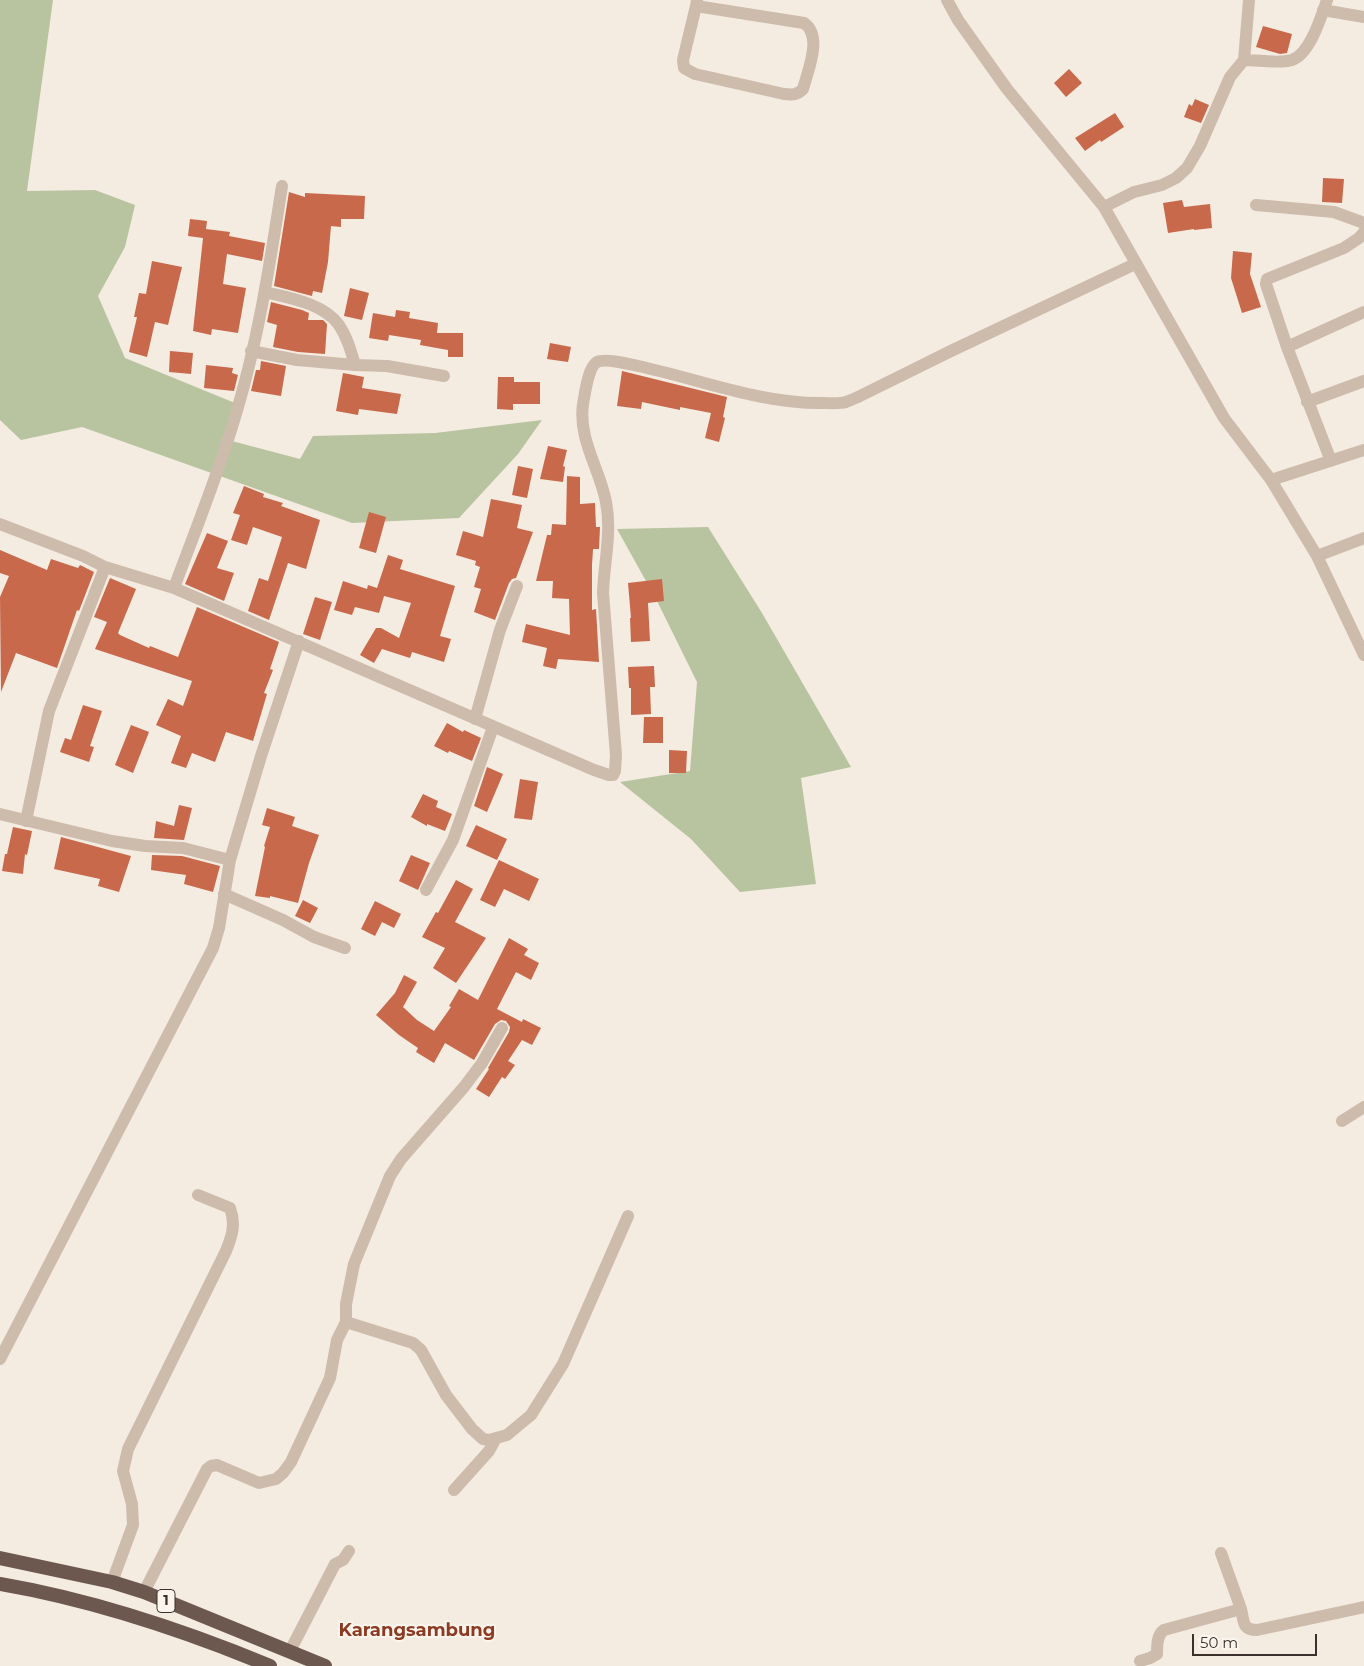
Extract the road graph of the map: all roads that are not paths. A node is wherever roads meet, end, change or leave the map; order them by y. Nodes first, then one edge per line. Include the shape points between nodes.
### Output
1 (947, 0) edge
2 (1249, 0) edge
3 (696, 3) edge
4 (1325, 5) edge
5 (1364, 17) edge
6 (1244, 60) junction
7 (282, 186) dead end
8 (1256, 205) dead end
9 (1104, 207) junction
10 (1364, 223) edge
11 (1364, 232) edge
12 (1135, 264) junction
13 (265, 292) junction
14 (1364, 312) edge
15 (1287, 347) junction
16 (251, 351) junction
17 (355, 365) junction
18 (444, 376) dead end
19 (1364, 381) edge
20 (1307, 402) junction
21 (1364, 450) edge
22 (1331, 461) junction
23 (1272, 480) junction
24 (0, 524) edge
25 (1364, 538) edge
26 (1317, 556) junction
27 (106, 567) junction
28 (517, 586) dead end
29 (174, 588) junction
30 (299, 641) junction
31 (1364, 655) edge
32 (475, 719) junction
33 (493, 727) junction
34 (0, 814) edge
35 (26, 821) junction
36 (230, 860) junction
37 (426, 890) dead end
38 (224, 894) junction
39 (345, 948) dead end
40 (502, 1028) dead end
41 (1364, 1106) edge
42 (1342, 1121) dead end
43 (198, 1195) dead end
44 (628, 1216) dead end
45 (346, 1322) junction
46 (0, 1359) edge
47 (495, 1440) junction
48 (454, 1490) dead end
49 (349, 1551) dead end
50 (1221, 1552) dead end
51 (0, 1558) edge
52 (112, 1582) junction
53 (0, 1584) edge
54 (144, 1592) junction
55 (1364, 1607) edge
56 (1241, 1609) junction
57 (290, 1651) junction
58 (1140, 1661) dead end
59 (270, 1666) edge
60 (325, 1666) edge

1 - 9 street via 1007,89
2 - 6 street
3 - 3 street via 684,68 695,74 784,94 798,94 803,89 814,42 808,26
4 - 5 street
4 - 6 street via 1308,44 1293,60
6 - 9 street via 1230,77 1187,168 1162,185 1134,192
7 - 13 street
8 - 10 street via 1334,212
9 - 12 street
11 - 15 street via 1344,248 1267,279
12 - 23 street via 1224,418
12 - 33 street via 844,402 808,403 773,399 631,365 602,360 595,363 590,370 583,405 582,430 600,478 609,534 604,593 615,772 609,775 594,770
13 - 16 street
13 - 17 street via 301,301 323,311 338,324
14 - 15 street
15 - 20 street
16 - 17 street via 297,360
16 - 29 street via 236,416
17 - 18 street via 387,366
19 - 20 street
20 - 22 street
21 - 22 street
22 - 23 street
23 - 26 street
24 - 27 street
25 - 26 street
26 - 31 street
27 - 29 street
27 - 35 street via 49,711
28 - 32 street via 500,630
29 - 30 street
30 - 32 street
30 - 36 street
32 - 33 street
33 - 37 street via 453,840
34 - 35 street
35 - 36 street via 112,841 183,848
36 - 38 street
38 - 39 street via 314,937
38 - 46 street via 213,948
40 - 45 street via 464,1087 390,1176 354,1264
41 - 42 street
43 - 52 street via 230,1208 234,1218 233,1234 128,1449 124,1471 133,1525
44 - 47 street via 563,1364 531,1415 507,1435
45 - 47 street via 413,1343 421,1350 446,1395 472,1429 483,1439
45 - 54 street via 337,1340 330,1378 292,1462 276,1479 259,1483 217,1465 207,1469
47 - 48 street
49 - 57 street via 343,1560 335,1564
50 - 56 street
51 - 52 highway, 1
52 - 54 highway, 1
53 - 59 highway, 1 via 133,1615
54 - 57 highway, 1
55 - 56 street via 1257,1630 1245,1626
56 - 58 street via 1160,1632 1157,1654
57 - 60 highway, 1

